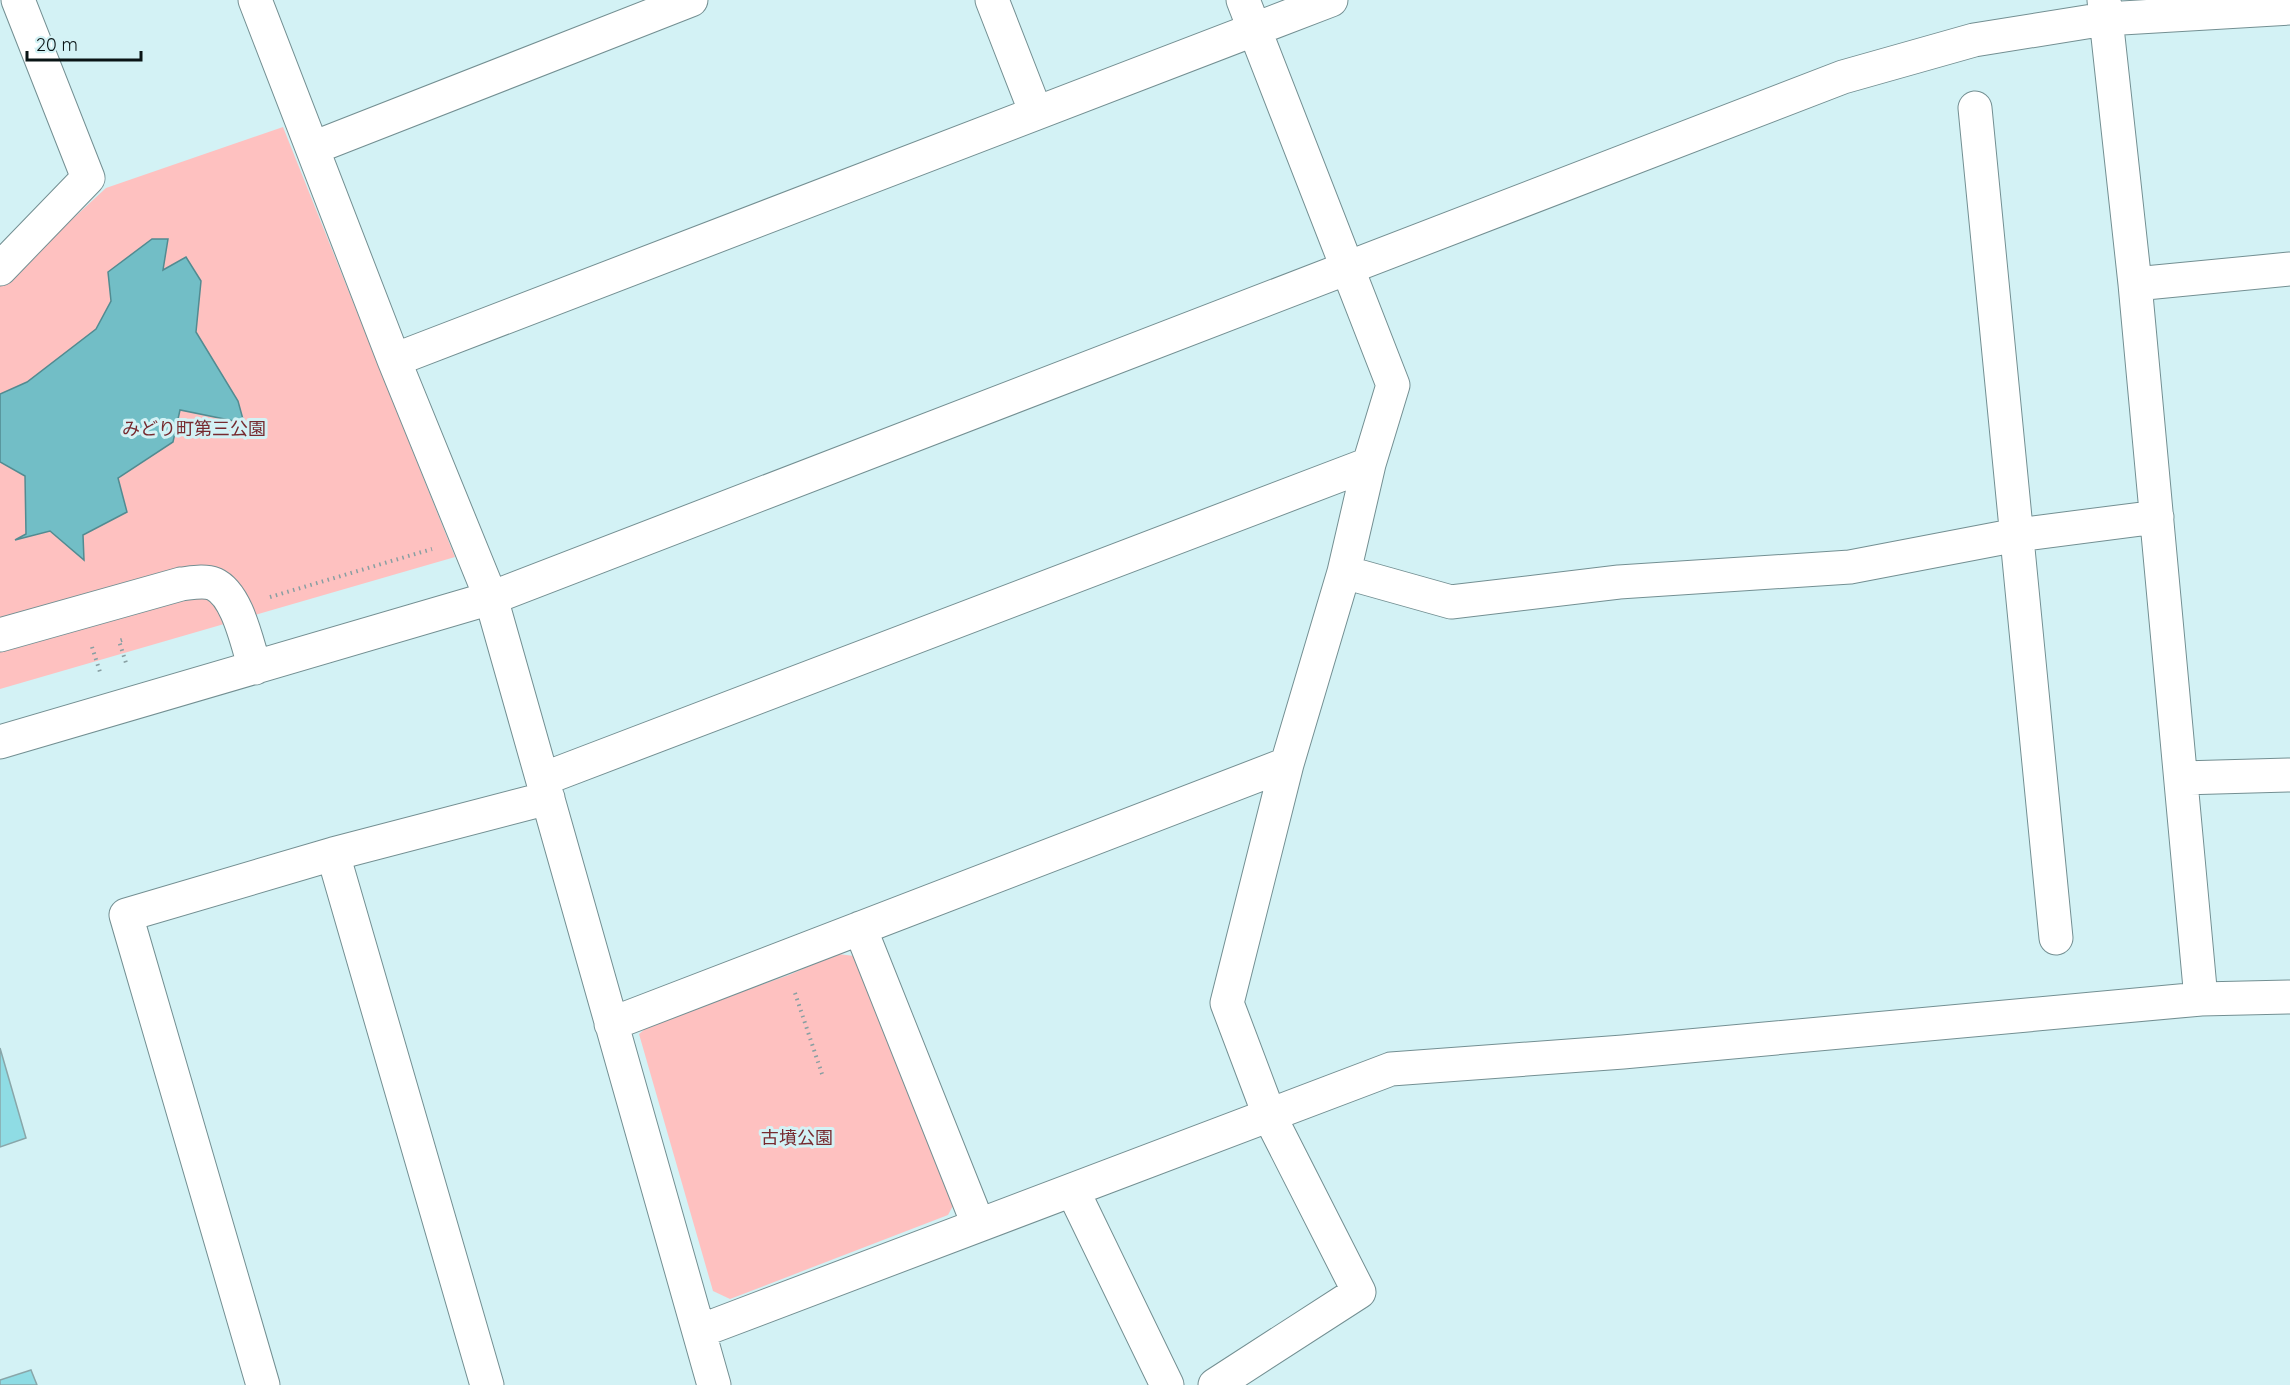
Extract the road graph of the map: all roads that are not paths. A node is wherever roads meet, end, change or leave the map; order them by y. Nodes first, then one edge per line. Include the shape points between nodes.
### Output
1 (18, 0) edge
2 (255, 0) edge
3 (691, 0) edge
4 (992, 0) edge
5 (1243, 0) edge
6 (1331, 0) edge
7 (2290, 8) edge
8 (2105, 10) edge
9 (1255, 31) junction
10 (1976, 108) dead end
11 (1036, 112) junction
12 (312, 148) junction
13 (1348, 268) junction
14 (0, 269) edge
15 (2290, 269) edge
16 (2135, 284) junction
17 (394, 360) junction
18 (1369, 464) junction
19 (2157, 517) junction
20 (2017, 535) junction
21 (1344, 572) junction
22 (491, 598) junction
23 (0, 635) edge
24 (255, 668) junction
25 (0, 742) edge
26 (1287, 764) junction
27 (2290, 775) edge
28 (2182, 778) junction
29 (546, 788) junction
30 (333, 854) junction
31 (860, 928) junction
32 (2056, 938) dead end
33 (2290, 997) edge
34 (2201, 999) junction
35 (611, 1023) junction
36 (1270, 1117) junction
37 (1073, 1191) junction
38 (978, 1224) junction
39 (700, 1331) junction
40 (263, 1385) edge
41 (487, 1385) edge
42 (714, 1385) edge
43 (1167, 1385) edge
44 (1215, 1385) edge

1 - 14 street via 88,178
2 - 12 street
3 - 12 street
4 - 11 street
5 - 9 street
6 - 9 street
7 - 8 street
8 - 13 street via 1974,40 1844,77
8 - 16 street
9 - 11 street
9 - 13 street
10 - 20 street
11 - 17 street
12 - 17 street
13 - 18 street via 1393,385
13 - 22 street
15 - 16 street
16 - 19 street
17 - 22 street
18 - 21 street
18 - 29 street
19 - 20 street
19 - 28 street
20 - 21 street via 1850,567 1619,582 1451,602
20 - 32 street
21 - 26 street
22 - 24 street
22 - 29 street
23 - 24 street via 181,584 201,582 215,584 232,600
24 - 25 street
26 - 31 street
26 - 36 street via 1227,1003
27 - 28 street
28 - 34 street
29 - 30 street
29 - 35 street
30 - 40 street via 126,915
30 - 41 street
31 - 35 street
31 - 38 street
33 - 34 street
34 - 36 street via 1623,1052 1391,1069
35 - 39 street
36 - 37 street
36 - 44 street via 1359,1292
37 - 38 street
37 - 43 street
38 - 39 street
39 - 42 street

